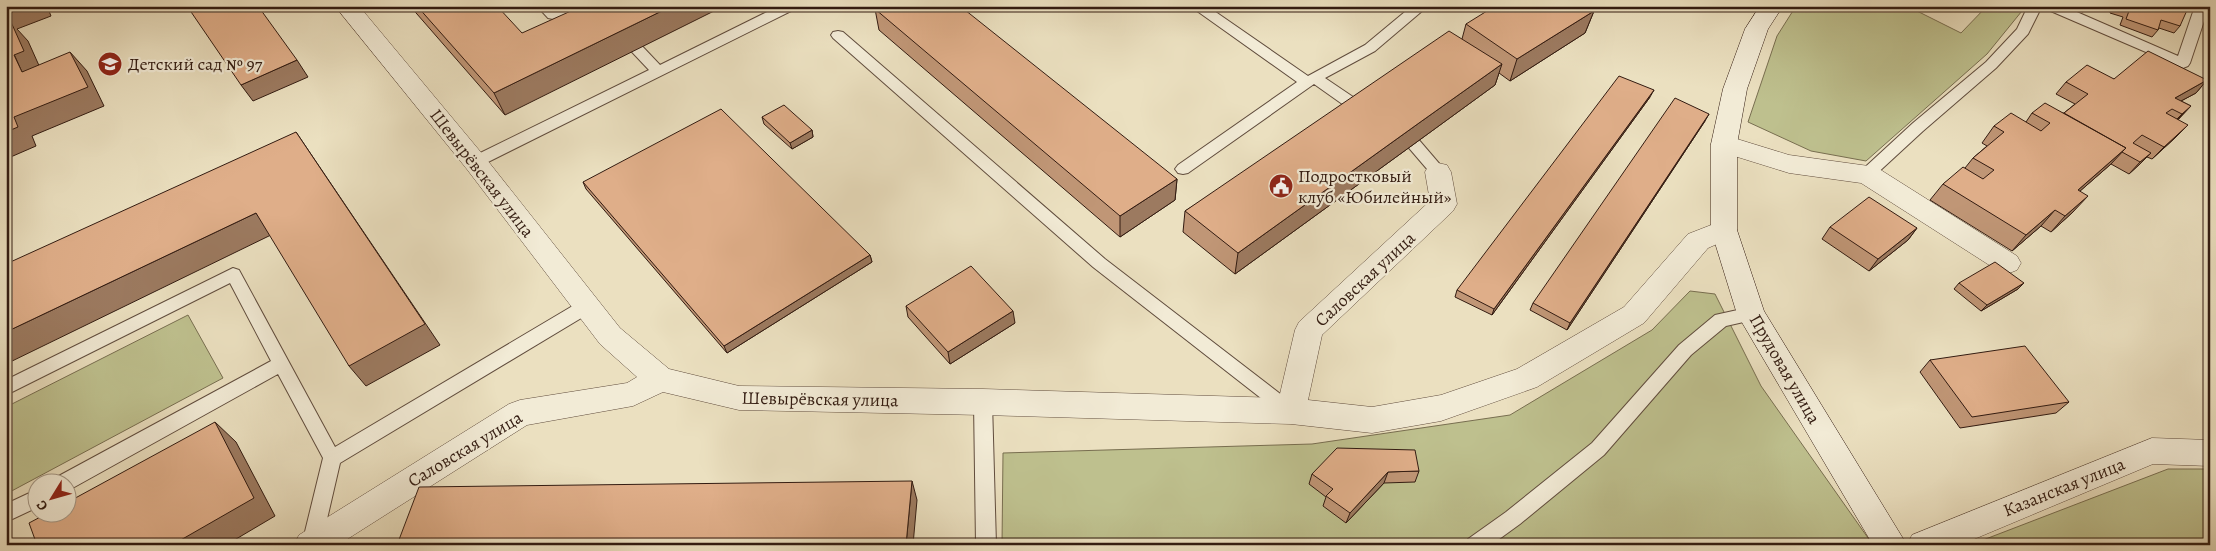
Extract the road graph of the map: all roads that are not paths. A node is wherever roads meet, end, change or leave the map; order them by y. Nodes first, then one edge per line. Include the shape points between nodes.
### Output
1 (346, 6) edge
2 (544, 6) edge
3 (579, 6) edge
4 (790, 6) edge
5 (1197, 6) edge
6 (1421, 6) edge
7 (1772, 6) edge
8 (2035, 6) edge
9 (2051, 6) edge
10 (2202, 6) edge
11 (838, 35) dead end
12 (637, 49) edge
13 (658, 71) junction
14 (1311, 80) junction
15 (1360, 109) edge
16 (1414, 144) edge
17 (1724, 144) junction
18 (476, 162) junction
19 (1182, 169) dead end
20 (1438, 172) joint
21 (1867, 174) junction
22 (1724, 230) junction
23 (2007, 264) dead end
24 (586, 306) junction
25 (1751, 314) junction
26 (281, 364) junction
27 (660, 379) junction
28 (6, 388) edge
29 (983, 402) junction
30 (1291, 411) junction
31 (2210, 452) edge
32 (332, 458) junction
33 (78, 475) edge
34 (28, 502) edge
35 (6, 514) edge
36 (312, 544) edge
37 (986, 545) edge
38 (1475, 545) edge
39 (1891, 545) edge
40 (1923, 545) edge

1 - 18 street, Шевырёвская улица
2 - 3 lane via 553,15
4 - 13 lane
5 - 14 lane
6 - 14 lane via 1370,48
7 - 17 street, Прудовая улица via 1757,29 1735,89
8 - 21 lane via 2023,32 1991,65
9 - 10 lane via 2183,63
11 - 30 lane via 1099,263
12 - 13 lane
13 - 18 lane
14 - 15 lane
14 - 19 lane
16 - 20 lane
17 - 21 street via 1789,164
17 - 22 street, Прудовая улица
18 - 24 street, Шевырёвская улица
20 - 30 street, Саловская улица via 1444,204 1309,330
21 - 23 street
22 - 25 street, Прудовая улица
22 - 30 street via 1698,241 1634,315 1527,378 1441,408 1372,420
24 - 27 street, Шевырёвская улица via 610,336
24 - 32 lane
25 - 38 lane via 1721,320 1685,350 1598,449
25 - 39 street, Прудовая улица
26 - 28 lane via 234,274
26 - 32 lane
26 - 33 lane
27 - 29 street, Шевырёвская улица via 739,398
27 - 36 street, Саловская улица via 633,394 520,413
29 - 30 street, Шевырёвская улица
29 - 37 lane
31 - 40 street, Казанская улица via 2152,451
32 - 36 lane
34 - 35 lane

